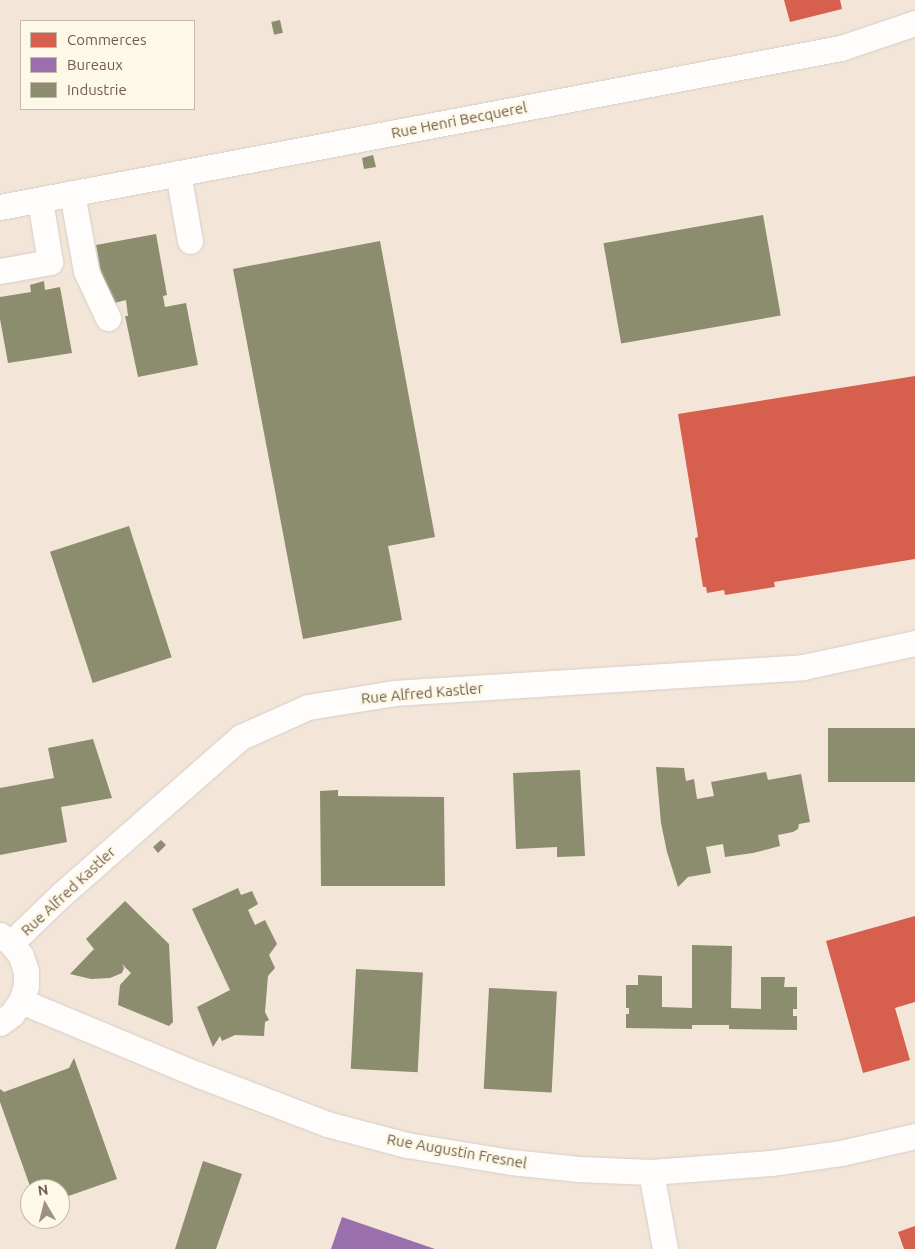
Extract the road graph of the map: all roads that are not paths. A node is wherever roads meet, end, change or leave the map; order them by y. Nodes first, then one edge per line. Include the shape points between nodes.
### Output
1 (915, 23) edge
2 (178, 173) junction
3 (72, 194) junction
4 (40, 200) junction
5 (0, 207) edge
6 (190, 241) dead end
7 (0, 271) edge
8 (108, 318) dead end
9 (915, 643) edge
10 (6, 939) edge
11 (21, 1001) junction
12 (0, 1023) edge
13 (915, 1136) edge
14 (651, 1172) junction
15 (665, 1249) edge

1 - 2 street, Rue Henri Becquerel via 841,48
2 - 3 street, Rue Henri Becquerel
2 - 6 street
3 - 4 street, Rue Henri Becquerel
3 - 8 street via 86,271
4 - 5 street, Rue Henri Becquerel
4 - 7 street via 50,262
9 - 10 street, Rue Alfred Kastler via 803,666 394,693 308,707 241,737
10 - 11 street via 20,956 26,971
11 - 12 street
11 - 14 street, Rue Augustin Fresnel via 326,1124 407,1145 511,1162
13 - 14 street, Rue Augustin Fresnel via 841,1153 771,1164
14 - 15 street

